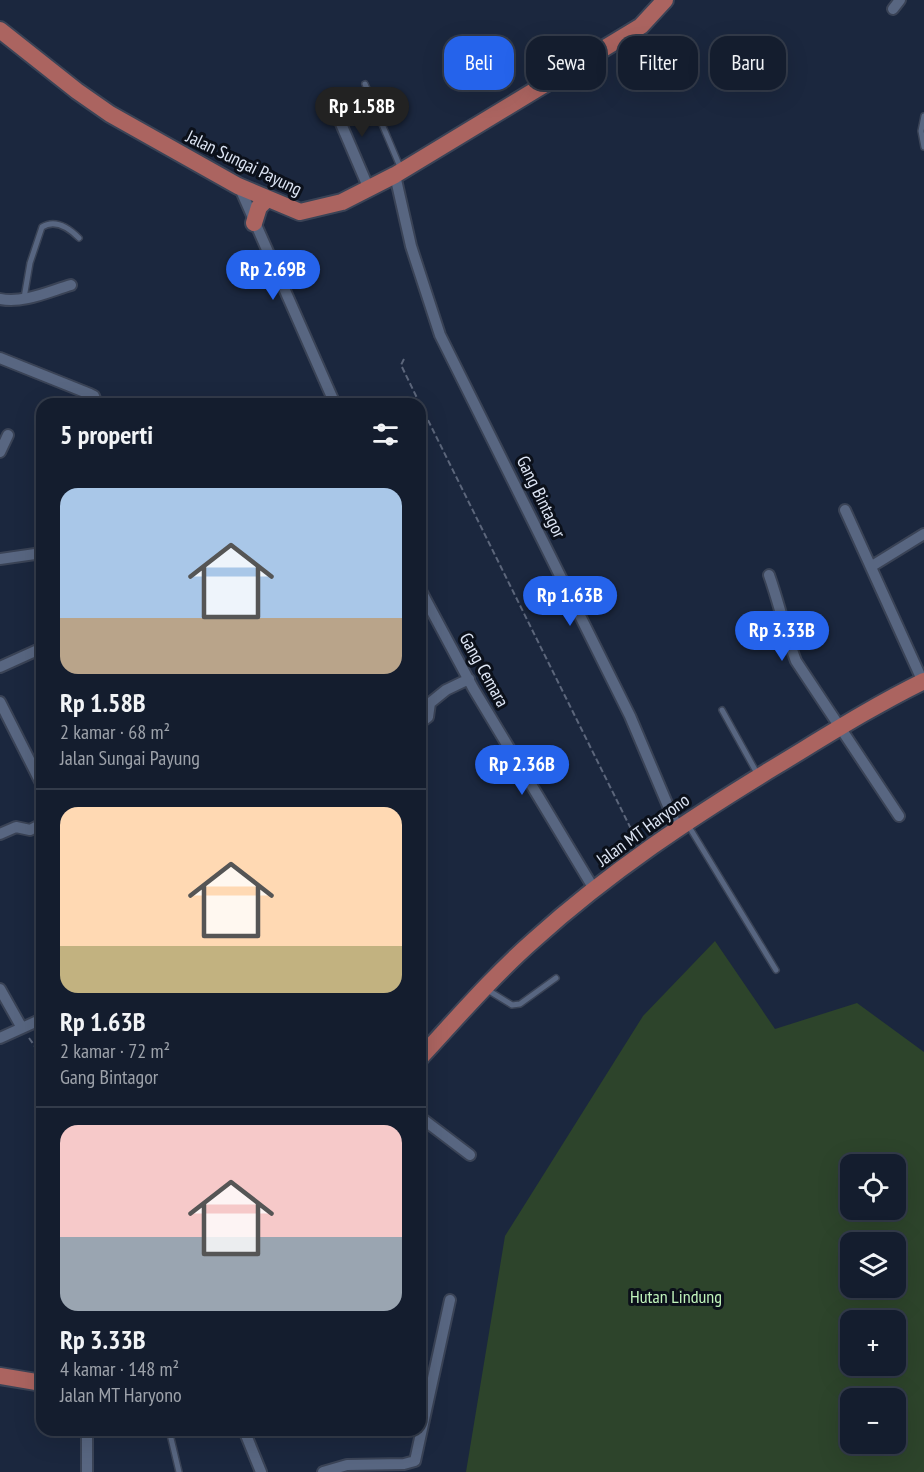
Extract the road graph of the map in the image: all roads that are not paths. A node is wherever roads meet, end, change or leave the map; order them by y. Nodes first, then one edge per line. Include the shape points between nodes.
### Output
1 (665, 0) edge
2 (0, 30) edge
3 (365, 84) dead end
4 (330, 98) dead end
5 (924, 116) edge
6 (924, 147) edge
7 (398, 173) junction
8 (238, 186) junction
9 (369, 189) junction
10 (267, 199) junction
11 (254, 223) junction
12 (80, 238) dead end
13 (71, 285) dead end
14 (24, 298) junction
15 (0, 299) edge
16 (0, 358) edge
17 (95, 398) edge
18 (332, 398) edge
19 (8, 435) dead end
20 (0, 452) edge
21 (845, 510) dead end
22 (924, 534) edge
23 (36, 554) edge
24 (0, 559) edge
25 (872, 566) junction
26 (769, 575) dead end
27 (426, 601) edge
28 (36, 651) edge
29 (0, 667) edge
30 (469, 679) junction
31 (923, 681) edge
32 (0, 702) edge
33 (722, 710) dead end
34 (426, 718) edge
35 (839, 728) junction
36 (36, 773) edge
37 (759, 776) junction
38 (899, 816) dead end
39 (681, 824) junction
40 (36, 827) edge
41 (0, 834) edge
42 (594, 889) junction
43 (776, 970) dead end
44 (556, 978) dead end
45 (0, 988) edge
46 (485, 988) junction
47 (36, 1022) edge
48 (22, 1028) junction
49 (0, 1038) edge
50 (426, 1052) edge
51 (426, 1122) edge
52 (470, 1155) dead end
53 (450, 1300) dead end
54 (0, 1376) edge
55 (36, 1382) edge
56 (426, 1414) edge
57 (87, 1436) edge
58 (170, 1436) edge
59 (246, 1436) edge
60 (421, 1436) edge
61 (87, 1472) edge
62 (178, 1472) edge
63 (261, 1472) edge
64 (323, 1472) edge

1 - 7 main road, Jalan Sungai Payung via 640,26
2 - 8 main road, Jalan Sungai Payung via 110,114
3 - 7 lane
4 - 9 street
5 - 6 lane
7 - 9 main road, Jalan Sungai Payung
7 - 39 street, Gang Bintagor via 411,246 440,335
8 - 10 main road, Jalan Sungai Payung
8 - 11 street
9 - 10 main road, Jalan Sungai Payung via 342,202 300,212
10 - 11 main road via 259,207
11 - 18 street
12 - 14 lane via 59,224 42,227
13 - 14 street
14 - 15 street
16 - 17 street
19 - 20 street
21 - 25 street
22 - 25 street
23 - 24 street
25 - 31 street
26 - 35 street via 796,661
27 - 30 street, Gang Cemara
28 - 29 street
30 - 34 street via 430,703
30 - 42 street, Gang Cemara
31 - 35 main road, Jalan MT Haryono
32 - 36 street
33 - 37 lane
35 - 37 main road, Jalan MT Haryono
35 - 38 street
37 - 39 main road, Jalan MT Haryono
39 - 42 main road, Jalan MT Haryono
39 - 43 lane
40 - 41 street via 16,827
42 - 46 main road, Jalan MT Haryono
44 - 46 lane via 520,1004 512,1005
45 - 48 street
46 - 50 main road, Jalan MT Haryono
47 - 48 street
48 - 49 street
51 - 52 street
53 - 56 street
54 - 55 main road
57 - 61 street
58 - 62 lane
59 - 63 street
60 - 64 street via 416,1461 347,1465

